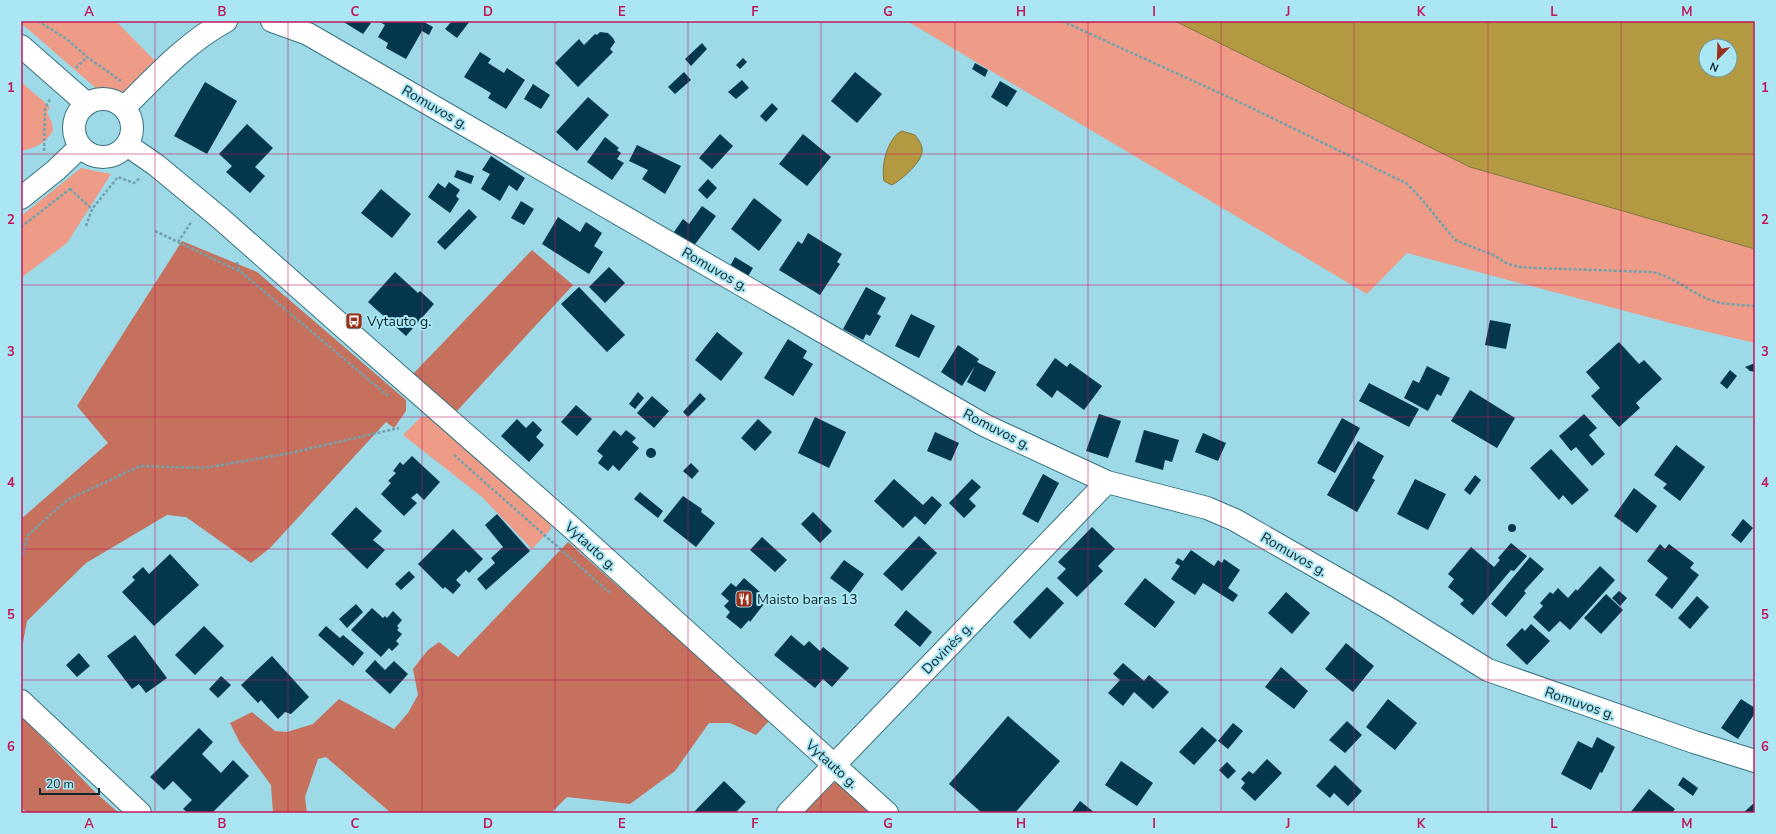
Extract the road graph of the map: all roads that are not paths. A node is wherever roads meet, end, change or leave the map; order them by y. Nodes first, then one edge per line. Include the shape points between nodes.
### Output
1 (226, 21) edge
2 (272, 21) edge
3 (21, 46) edge
4 (131, 100) junction
5 (87, 104) junction
6 (127, 145) junction
7 (80, 147) junction
8 (21, 198) edge
9 (1107, 482) junction
10 (21, 701) edge
11 (1755, 761) edge
12 (834, 765) junction
13 (140, 813) edge
14 (788, 813) edge
15 (887, 813) edge

1 - 4 street via 187,48
2 - 9 street, Romuvos g. via 308,34 984,425
3 - 5 street
4 - 5 street via 116,102 106,99
4 - 6 street via 129,116 132,126
5 - 7 street via 75,119 74,133
6 - 7 street via 119,153 109,157 88,154
6 - 12 street, Vytauto g. via 156,165 204,206 571,527
7 - 8 street
9 - 11 street, Romuvos g. via 1207,508 1235,520 1385,606 1488,670
9 - 12 street, Dovinės g.
10 - 13 street
12 - 14 street, Dovinės g.
12 - 15 street, Vytauto g.

